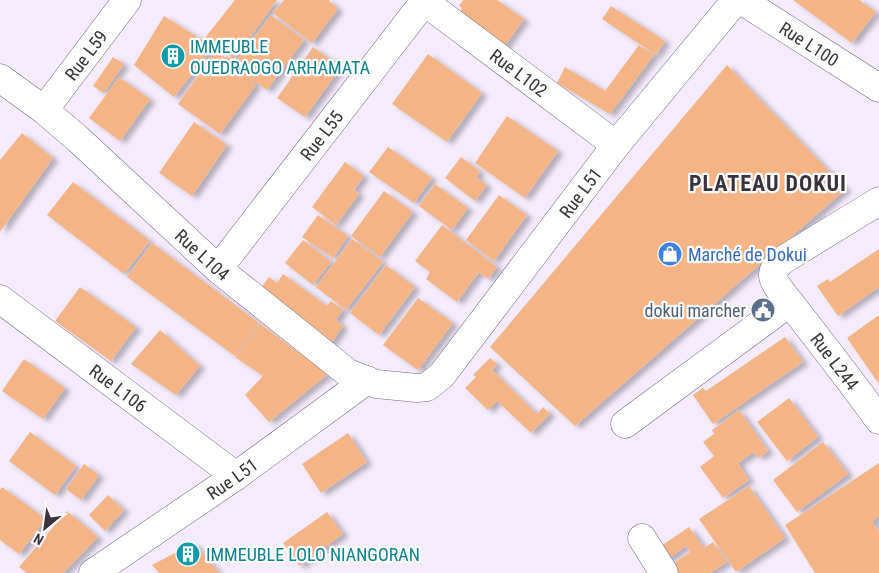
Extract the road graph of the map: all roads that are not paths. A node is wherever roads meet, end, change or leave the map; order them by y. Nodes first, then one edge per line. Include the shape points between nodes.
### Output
1 (127, 0) edge
2 (736, 0) edge
3 (741, 0) edge
4 (423, 1) edge
5 (0, 78) edge
6 (879, 88) edge
7 (44, 110) junction
8 (616, 145) junction
9 (879, 201) edge
10 (218, 269) junction
11 (0, 299) edge
12 (789, 303) junction
13 (367, 380) junction
14 (427, 387) joint
15 (879, 420) edge
16 (625, 424) dead end
17 (236, 476) junction
18 (642, 538) dead end
19 (93, 573) edge
20 (664, 573) edge

1 - 7 street, Rue L59
2 - 8 street, Rue L51
3 - 6 street, Rue L100
4 - 8 street, Rue L102
4 - 10 street, Rue L55
5 - 7 street, Rue L104
7 - 10 street, Rue L104
8 - 14 street, Rue L51 via 442,375
9 - 12 street, Rue L244 via 779,264 774,280
10 - 13 street, Rue L104 via 348,373
11 - 17 street, Rue L106
12 - 15 street, Rue L244
12 - 16 street
13 - 14 street, Rue L104 via 376,384
13 - 17 street, Rue L51
17 - 19 street, Rue L51
18 - 20 street

